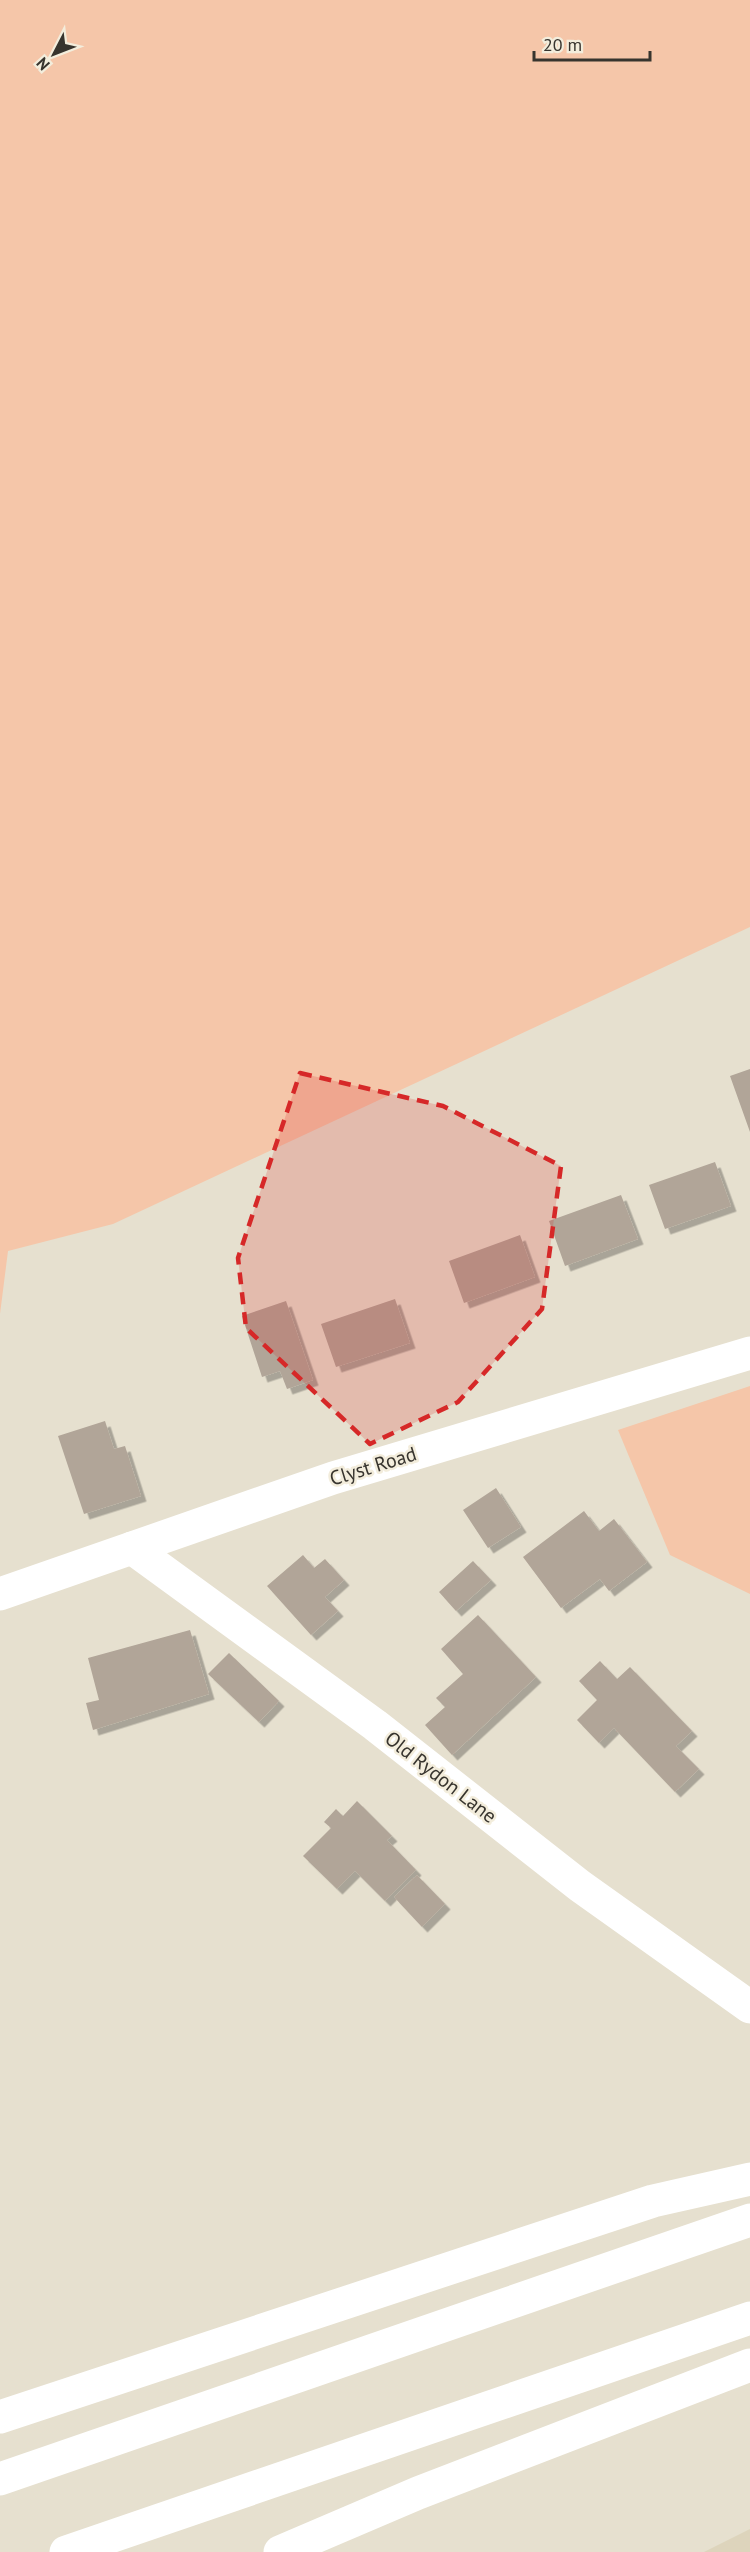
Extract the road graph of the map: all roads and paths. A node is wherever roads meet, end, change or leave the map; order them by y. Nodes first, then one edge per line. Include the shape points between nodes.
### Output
1 (750, 1353) edge
2 (132, 1548) junction
3 (0, 1594) edge
4 (750, 2007) edge
5 (750, 2179) edge
6 (750, 2220) edge
7 (750, 2318) edge
8 (750, 2365) edge
9 (0, 2417) edge
10 (0, 2479) edge
11 (66, 2552) edge
12 (280, 2552) edge

1 - 2 main road, Clyst Road via 333,1478
2 - 3 main road, Clyst Road
2 - 4 main road, Old Rydon Lane via 375,1725 580,1886
5 - 9 main road via 653,2201
6 - 10 main road
7 - 11 main road
8 - 12 main road via 418,2493

